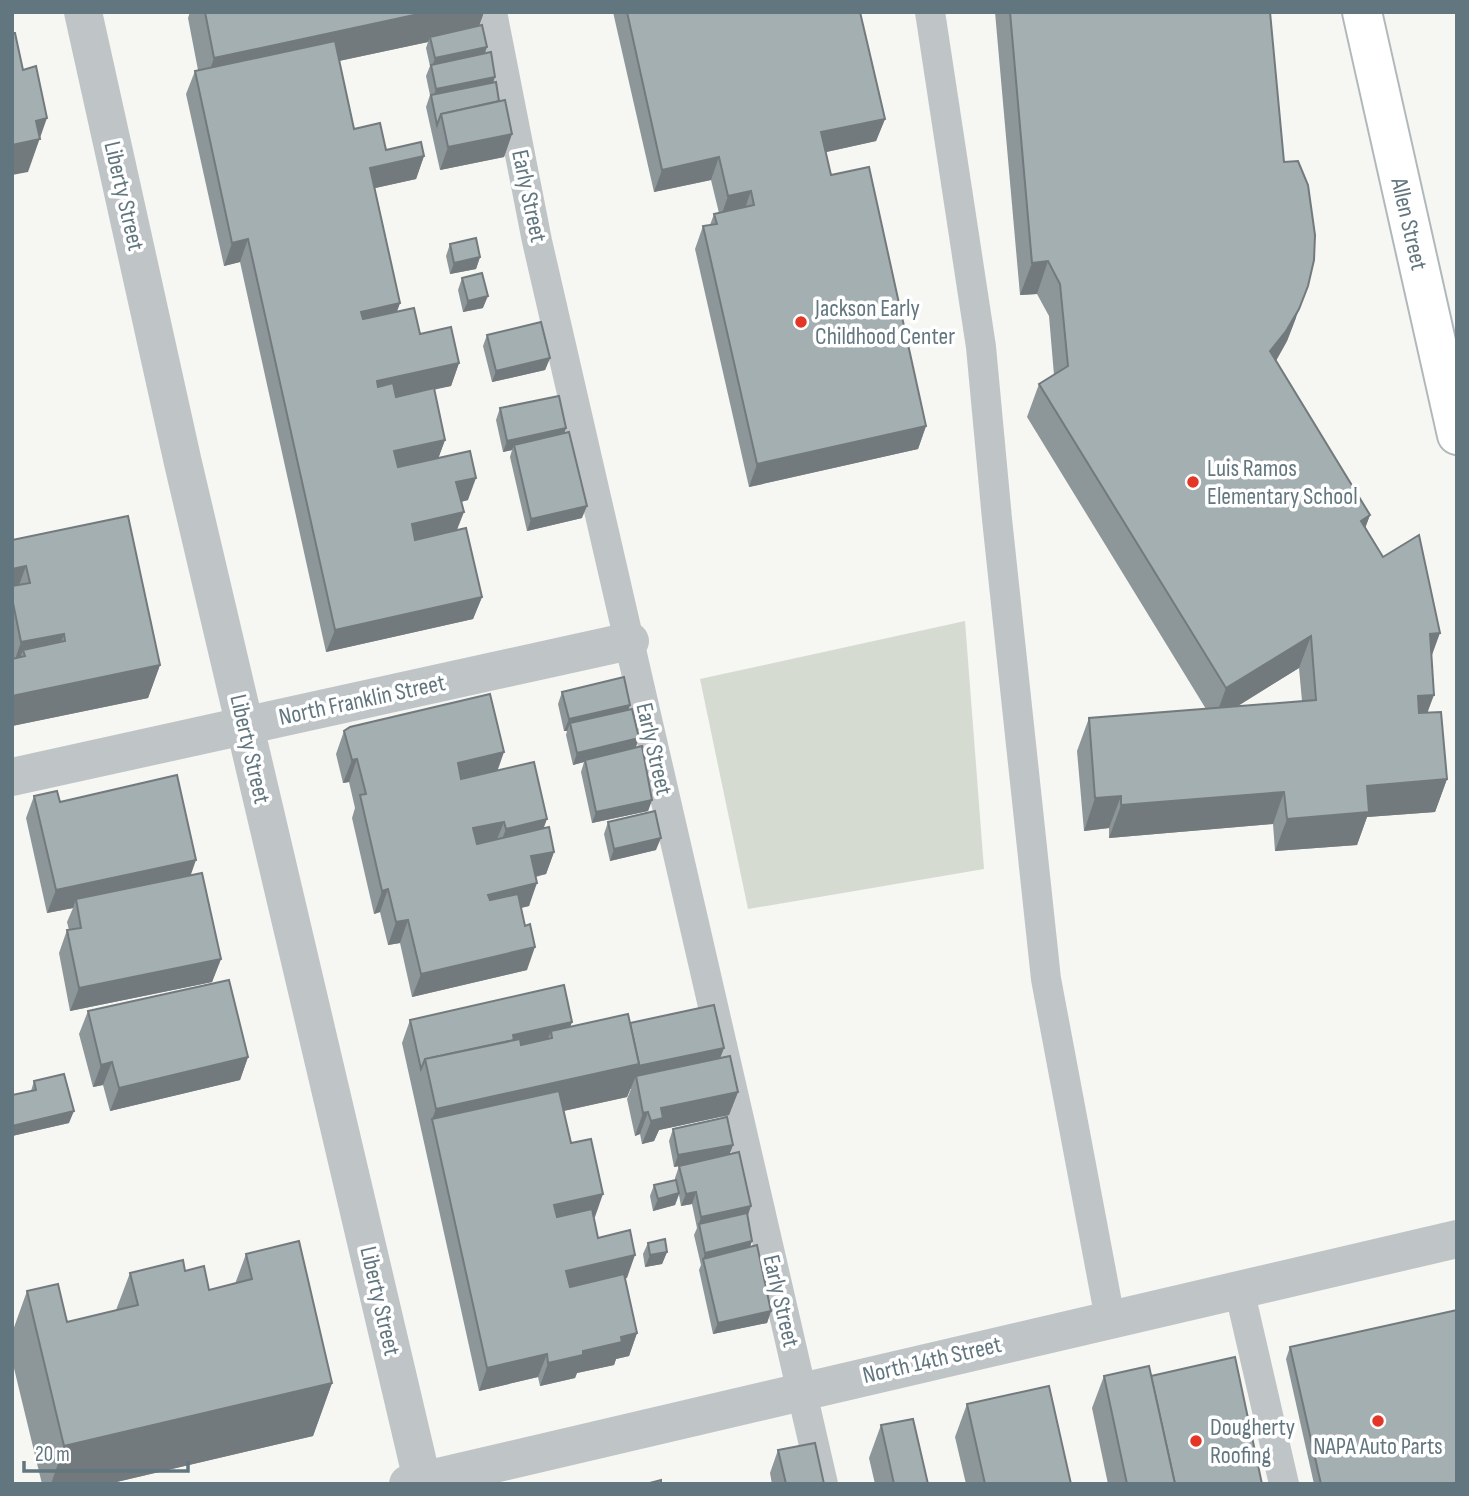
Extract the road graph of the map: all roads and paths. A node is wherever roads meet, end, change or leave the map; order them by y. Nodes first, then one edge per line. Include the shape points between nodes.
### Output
1 (83, 12) edge
2 (492, 12) edge
3 (930, 12) edge
4 (1362, 12) edge
5 (1457, 435) edge
6 (630, 641) junction
7 (245, 726) junction
8 (12, 776) edge
9 (1457, 1239) edge
10 (1239, 1289) junction
11 (1110, 1319) junction
12 (802, 1391) junction
13 (417, 1483) edge
14 (823, 1484) edge
15 (1284, 1484) edge

1 - 7 street, Liberty Street
2 - 6 lane, Early Street via 537,241
3 - 11 lane via 981,347 1046,979
4 - 5 street, Allen Street
6 - 7 street, North Franklin Street
6 - 12 lane, Early Street
7 - 8 street, North Franklin Street
7 - 13 street, Liberty Street
9 - 10 street, North 14th Street
10 - 11 street, North 14th Street
10 - 15 lane
11 - 12 street, North 14th Street
12 - 13 street, North 14th Street
12 - 14 lane, Early Street

